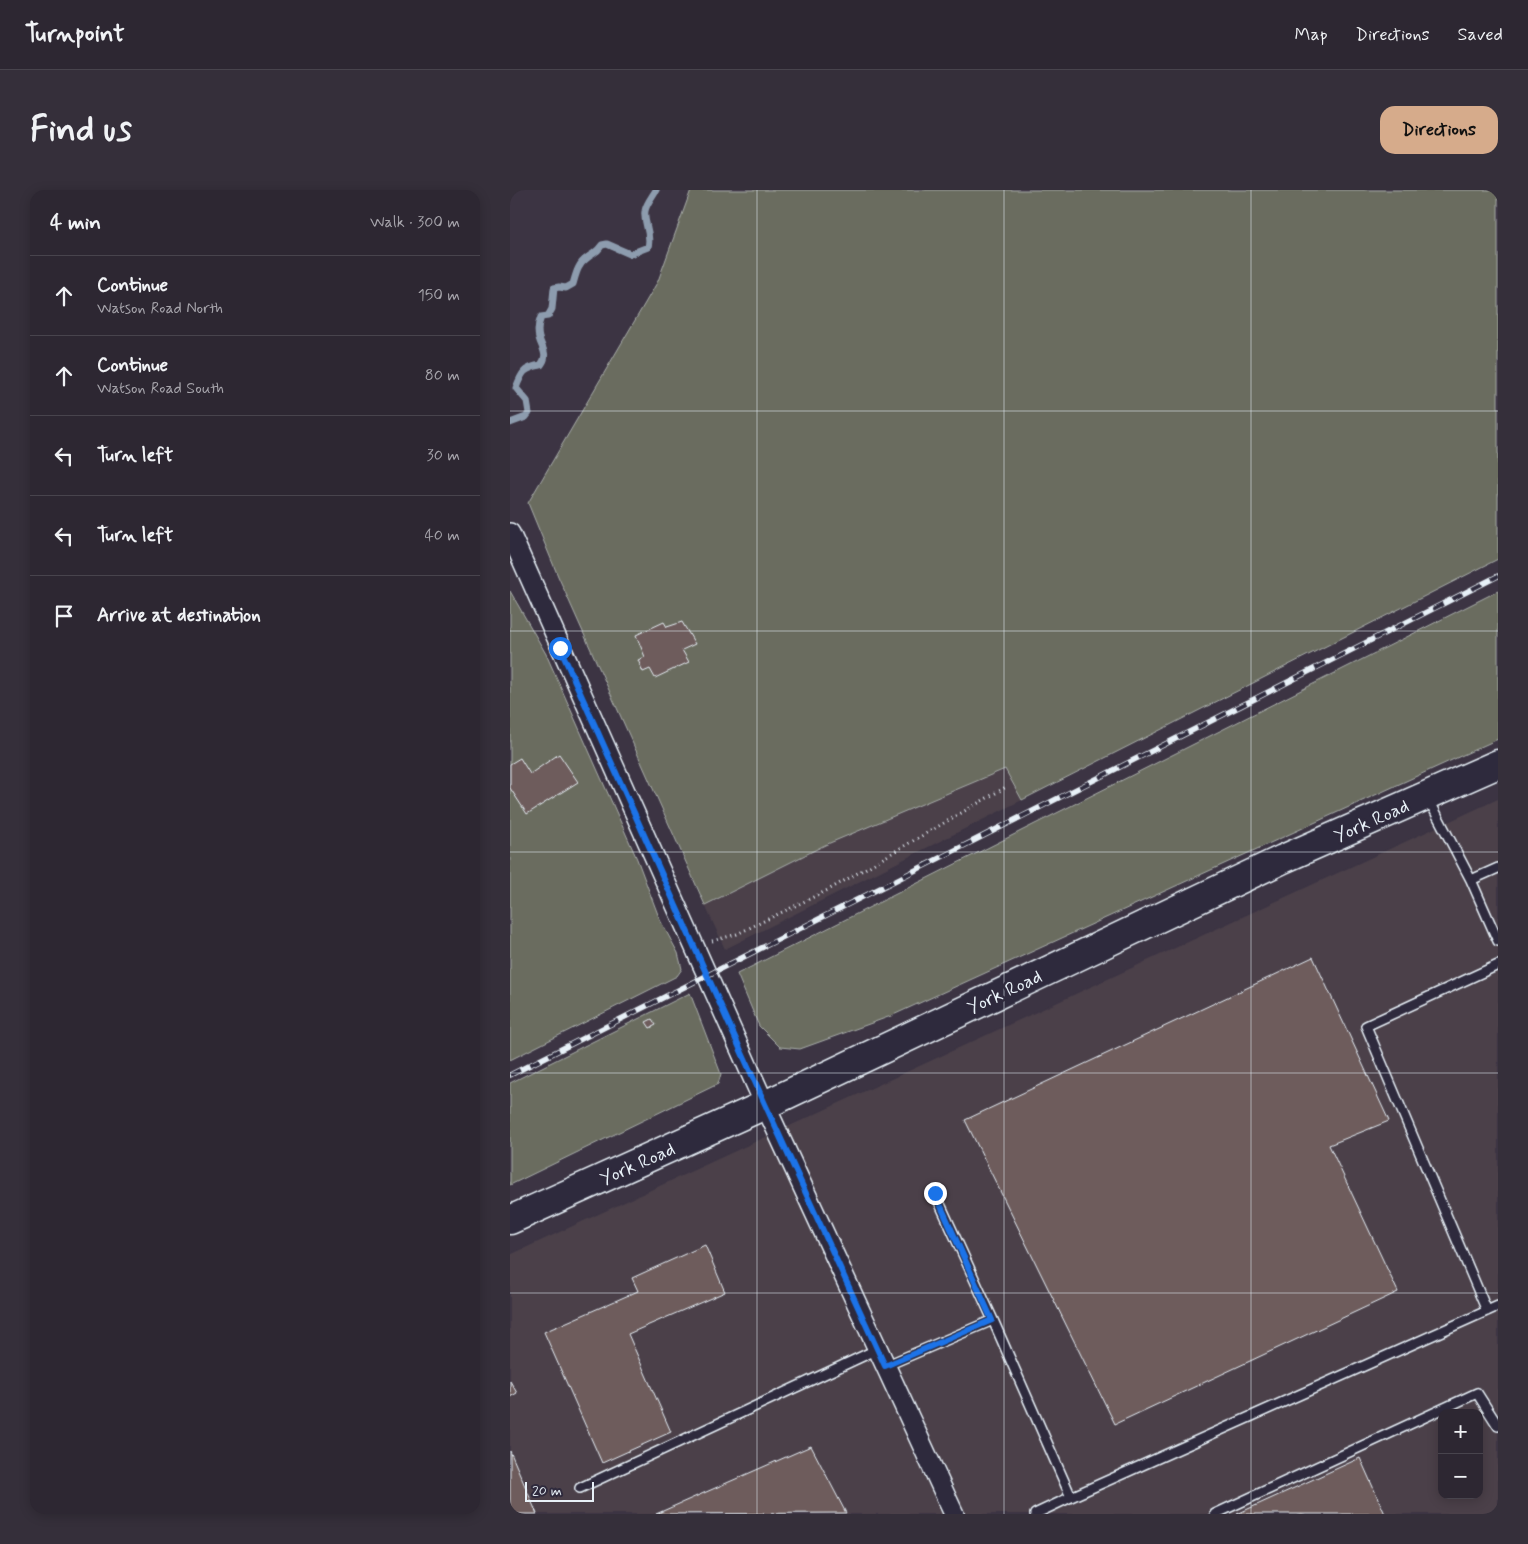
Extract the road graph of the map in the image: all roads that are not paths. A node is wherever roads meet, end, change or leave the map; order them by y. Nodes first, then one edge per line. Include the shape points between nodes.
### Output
1 (510, 533) edge
2 (1498, 764) edge
3 (1427, 796) junction
4 (1498, 868) edge
5 (1471, 880) junction
6 (1498, 941) edge
7 (1498, 965) edge
8 (765, 1104) junction
9 (935, 1193) dead end
10 (510, 1220) edge
11 (1498, 1306) edge
12 (1486, 1311) junction
13 (992, 1320) junction
14 (878, 1348) junction
15 (885, 1366) junction
16 (1498, 1426) edge
17 (580, 1488) dead end
18 (1071, 1497) junction
19 (954, 1514) edge
20 (1035, 1514) edge
21 (1215, 1514) edge

1 - 8 street
2 - 3 main road, York Road
3 - 5 lane
3 - 8 main road, York Road via 1283,859
4 - 5 lane
5 - 6 lane
7 - 12 lane via 1366,1026
8 - 10 main road, York Road
8 - 14 street
9 - 13 lane
11 - 12 lane
12 - 18 lane
13 - 15 lane
13 - 18 lane
14 - 15 street
14 - 17 lane
15 - 19 street
16 - 21 lane via 1477,1393
18 - 20 lane

